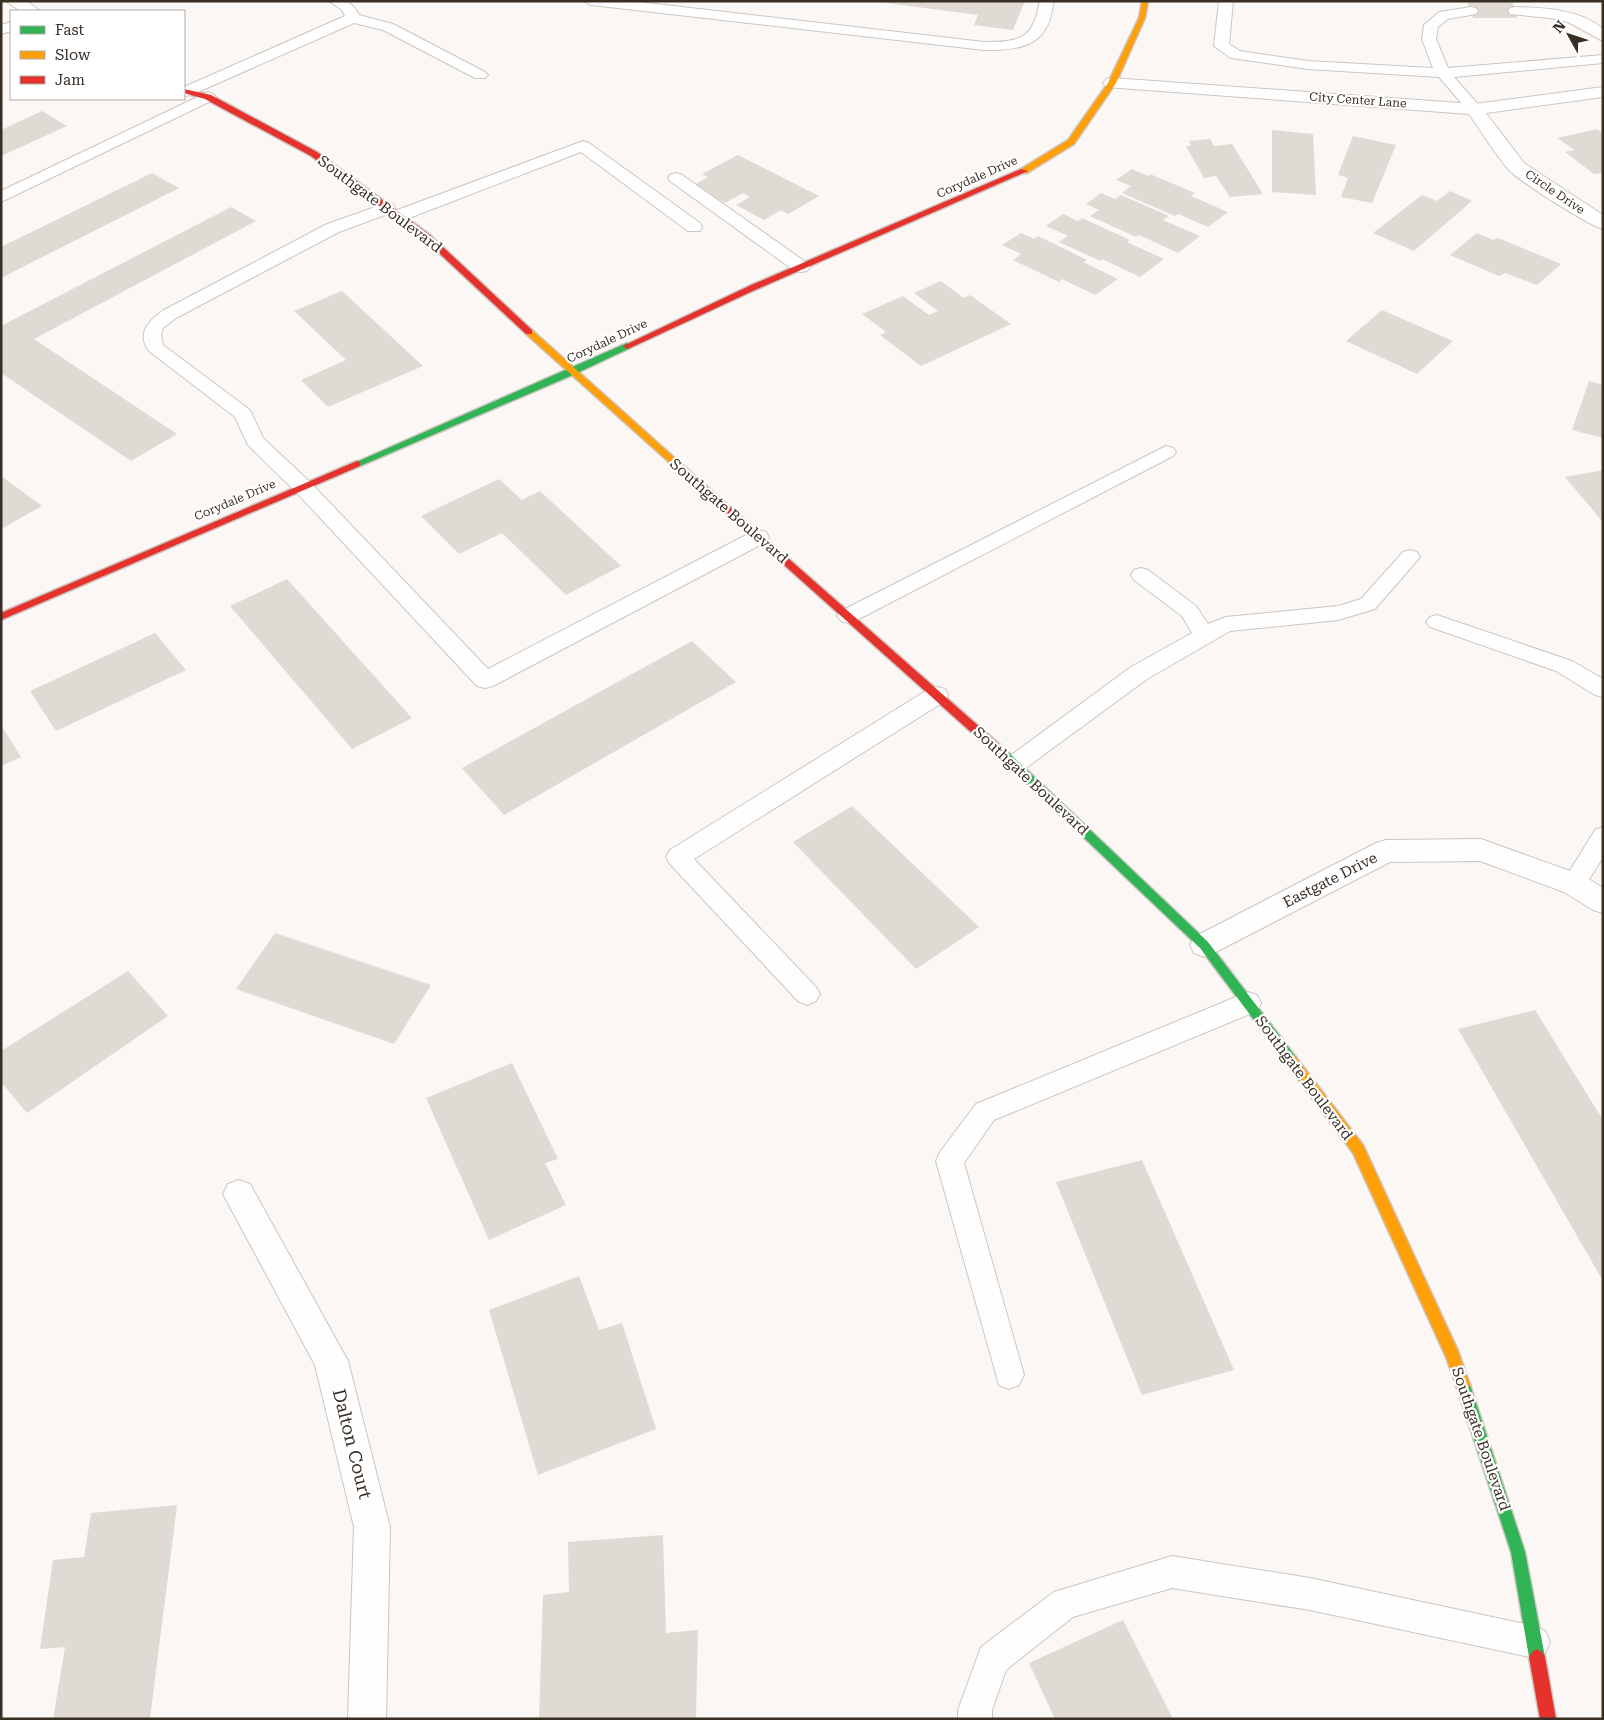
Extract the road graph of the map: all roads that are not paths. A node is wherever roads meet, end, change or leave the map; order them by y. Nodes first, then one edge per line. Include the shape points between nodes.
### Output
1 (14, 1) edge
2 (336, 1) edge
3 (591, 1) edge
4 (1047, 1) edge
5 (1146, 1) edge
6 (1226, 1) edge
7 (30, 10) edge
8 (1471, 11) dead end
9 (1515, 11) dead end
10 (353, 18) junction
11 (1603, 37) edge
12 (1603, 59) edge
13 (1443, 73) junction
14 (480, 75) dead end
15 (1112, 83) junction
16 (185, 91) edge
17 (1603, 92) edge
18 (208, 97) junction
19 (1474, 109) junction
20 (676, 178) dead end
21 (1, 197) edge
22 (393, 212) junction
23 (1603, 223) edge
24 (694, 227) dead end
25 (801, 267) junction
26 (572, 372) junction
27 (1166, 452) dead end
28 (303, 486) junction
29 (759, 538) junction
30 (1410, 556) dead end
31 (1141, 575) dead end
32 (848, 616) junction
33 (1, 617) edge
34 (1437, 622) dead end
35 (1205, 636) junction
36 (1603, 689) edge
37 (937, 695) junction
38 (1015, 764) junction
39 (1603, 836) edge
40 (1574, 884) junction
41 (1603, 902) edge
42 (1204, 945) junction
43 (807, 994) dead end
44 (1248, 1003) junction
45 (239, 1194) dead end
46 (1009, 1375) dead end
47 (1534, 1642) junction
48 (367, 1719) edge
49 (975, 1719) edge
50 (1548, 1719) edge

1 - 7 street
2 - 10 lane via 348,7
3 - 4 lane via 1006,47 1025,40 1038,29
5 - 15 street, Corydale Drive via 1142,18
6 - 13 lane via 1221,46 1236,55 1308,65
8 - 13 lane via 1444,15 1431,25 1429,39
9 - 11 lane via 1564,16 1595,29
10 - 14 lane via 388,27
10 - 16 lane
12 - 13 lane
13 - 19 lane
15 - 19 street, City Center Lane
15 - 25 street, Corydale Drive via 1071,142 1020,174
16 - 18 street, Southgate Boulevard
17 - 19 street, City Center Lane
18 - 21 lane
18 - 22 street, Southgate Boulevard via 314,154
19 - 23 street, Circle Drive via 1517,167
20 - 25 lane
22 - 24 lane via 583,146
22 - 26 street, Southgate Boulevard via 427,237
22 - 28 lane via 333,228 170,314 155,324 151,336 154,347 243,414 255,441
25 - 26 street, Corydale Drive
26 - 28 street, Corydale Drive
26 - 29 street, Southgate Boulevard
27 - 32 lane
28 - 29 lane via 485,680
28 - 33 street, Corydale Drive
29 - 32 street, Southgate Boulevard
30 - 35 lane via 1368,604 1338,613 1226,624
31 - 35 lane via 1189,611
32 - 37 street, Southgate Boulevard
34 - 36 lane via 1564,666
35 - 38 lane via 1139,673
37 - 38 street, Southgate Boulevard
37 - 43 lane via 678,856
38 - 42 street, Southgate Boulevard
39 - 40 lane
40 - 41 street, Eastgate Drive
40 - 42 street, Eastgate Drive via 1481,850 1386,851
42 - 44 street, Southgate Boulevard
44 - 46 lane via 985,1112 950,1161
44 - 47 street, Southgate Boulevard via 1358,1149 1453,1356 1518,1552
45 - 48 street, Dalton Court via 331,1361 372,1527
47 - 49 lane via 1310,1594 1172,1572 1064,1602 993,1659 975,1710
47 - 50 street, Southgate Boulevard

